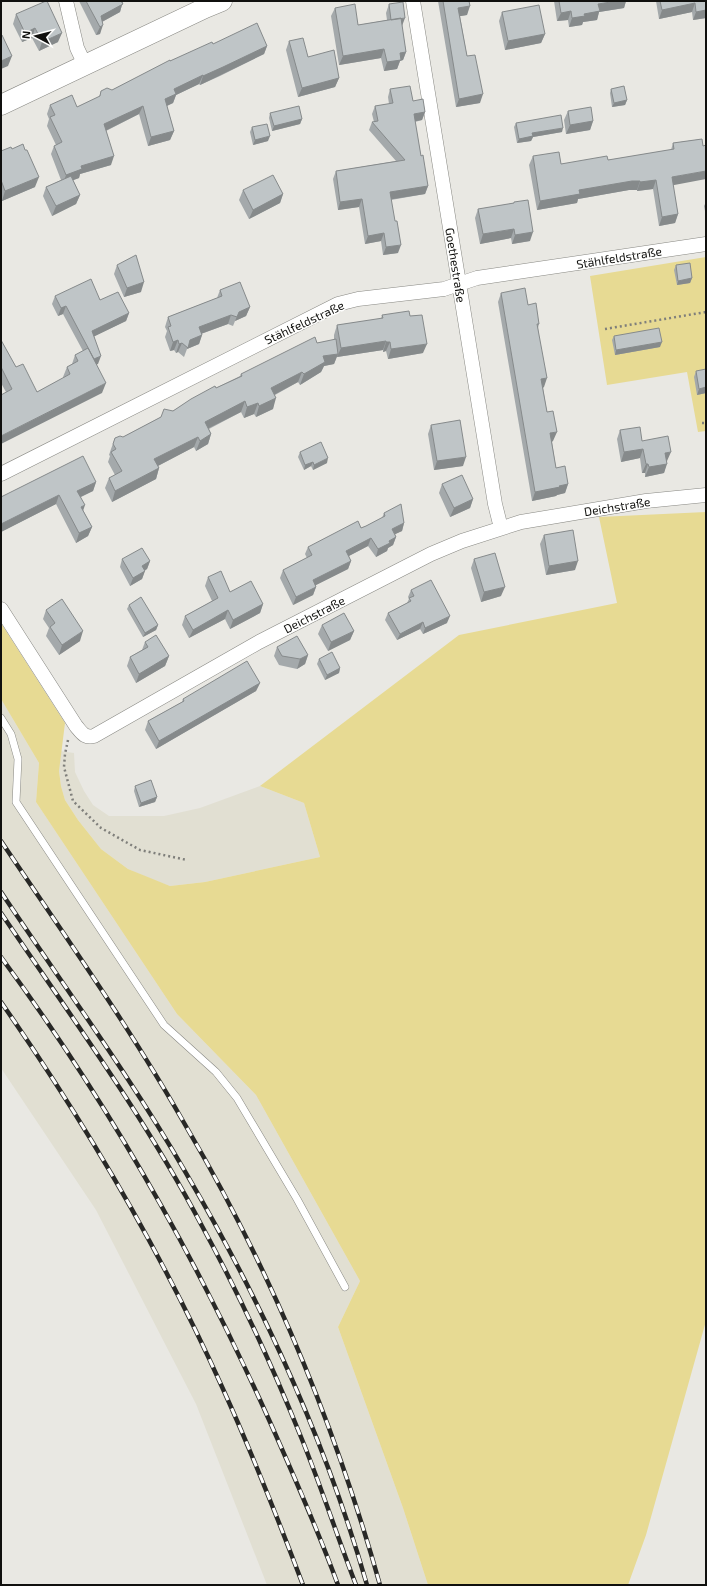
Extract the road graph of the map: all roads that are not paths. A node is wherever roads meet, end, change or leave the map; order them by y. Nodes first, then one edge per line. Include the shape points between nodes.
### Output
1 (66, 1) edge
2 (222, 1) edge
3 (413, 1) edge
4 (85, 65) junction
5 (1, 105) edge
6 (706, 244) edge
7 (459, 285) junction
8 (1, 474) edge
9 (706, 495) edge
10 (501, 528) junction
11 (1, 609) edge
12 (1, 718) edge
13 (345, 1288) dead end

1 - 4 street via 77,48
2 - 4 street
3 - 7 street, Goethestraße
4 - 5 street
6 - 7 street, Stählfeldstraße via 477,278
7 - 8 street, Stählfeldstraße via 338,304
7 - 10 street, Goethestraße
9 - 10 street, Deichstraße via 646,501 521,522
10 - 11 street, Deichstraße via 431,554 259,642 94,736 88,737 76,726
12 - 13 lane via 11,734 18,759 16,802 164,1025 216,1072 237,1098 297,1199

